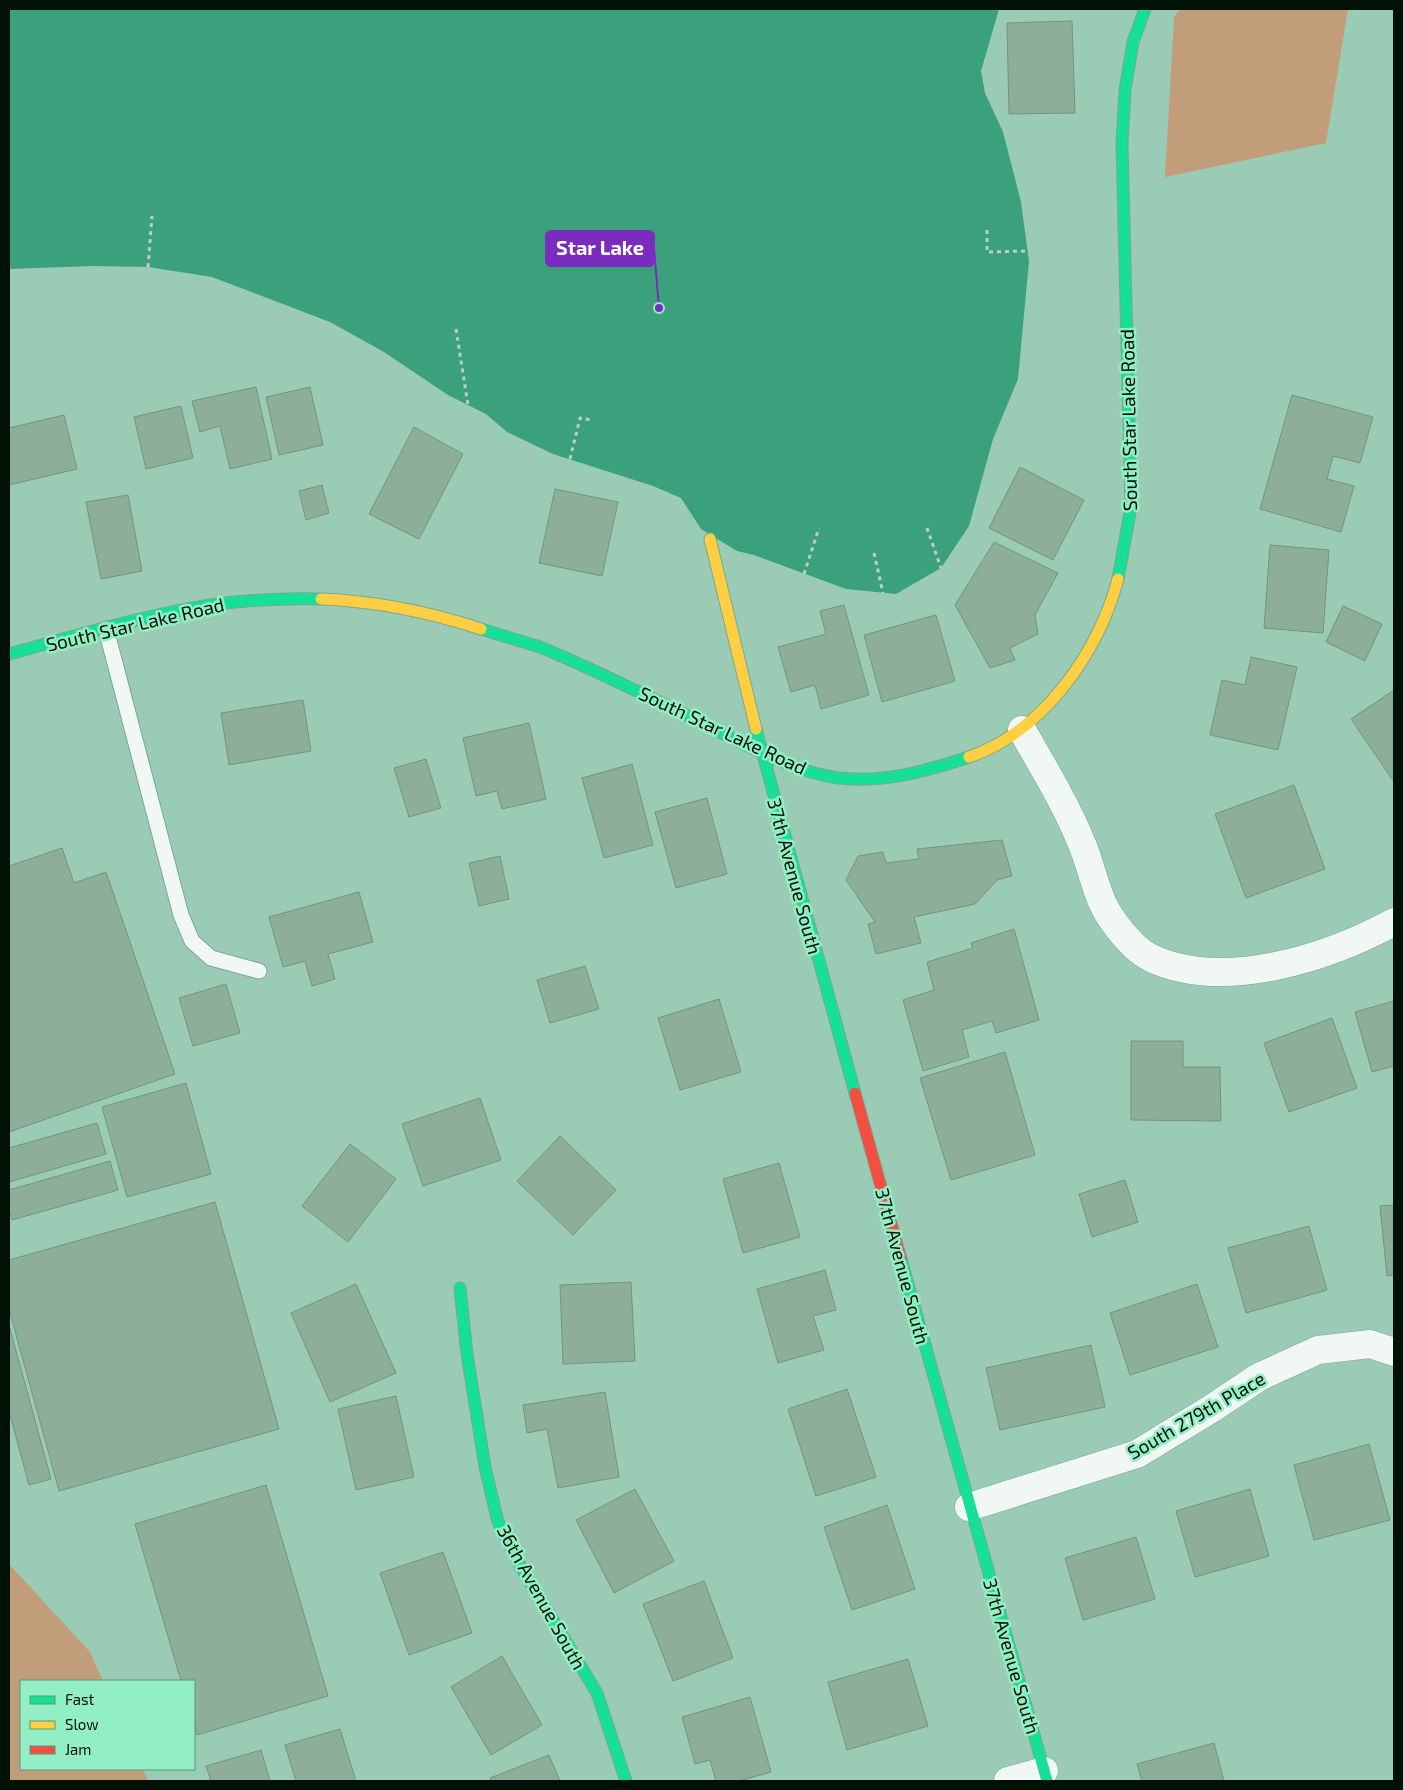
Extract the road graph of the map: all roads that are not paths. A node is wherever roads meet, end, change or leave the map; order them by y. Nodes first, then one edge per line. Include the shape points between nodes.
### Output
1 (1145, 9) edge
2 (710, 539) dead end
3 (106, 629) junction
4 (9, 654) edge
5 (1022, 730) junction
6 (761, 751) junction
7 (1394, 922) edge
8 (258, 971) dead end
9 (460, 1288) dead end
10 (1394, 1352) edge
11 (970, 1507) junction
12 (1046, 1776) edge
13 (626, 1781) edge
14 (1008, 1781) edge

1 - 5 street, South Star Lake Road via 1133,42 1125,90 1122,143 1131,507 1125,547 1098,634 1064,686 1045,710
2 - 6 street, 37th Avenue South
3 - 4 street, South Star Lake Road
3 - 6 street, South Star Lake Road via 181,610 226,603 328,599 384,605 463,623 538,647
3 - 8 lane via 181,915 192,941 211,958
5 - 6 street, South Star Lake Road via 973,756 934,768 881,778 824,775
5 - 7 street via 1067,810 1083,846 1099,897 1131,944 1150,957 1204,972 1262,968 1336,948
6 - 11 street, 37th Avenue South
9 - 13 street, 36th Avenue South via 485,1468 498,1522 521,1567 597,1693
10 - 11 street, South 279th Place via 1370,1344 1318,1350 1259,1377 1137,1454
11 - 12 street, 37th Avenue South
12 - 14 street

